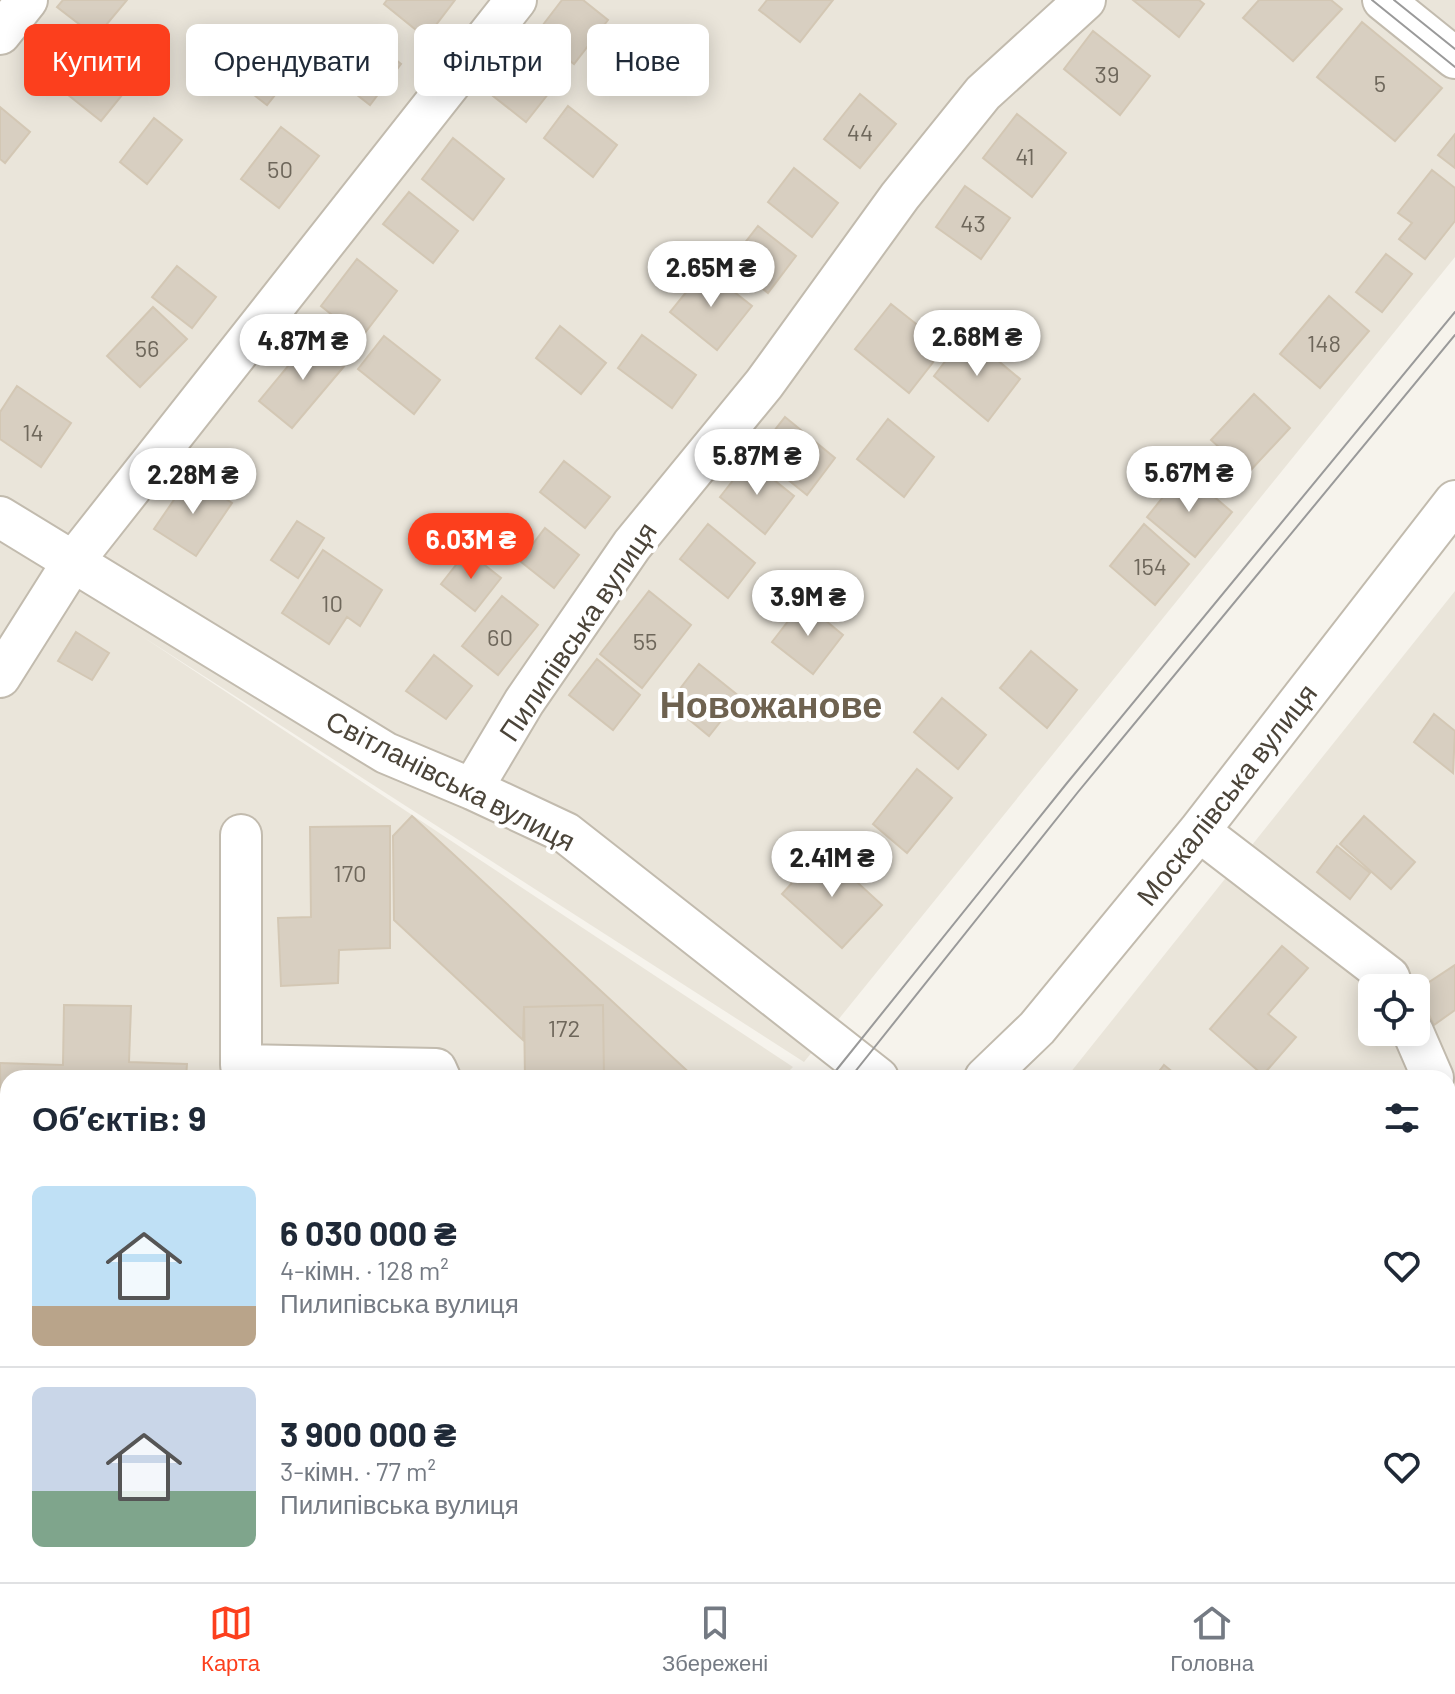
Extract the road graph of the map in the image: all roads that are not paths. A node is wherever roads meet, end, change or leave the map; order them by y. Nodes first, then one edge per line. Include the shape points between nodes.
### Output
1 (27, 0) edge
2 (516, 0) edge
3 (1085, 0) edge
4 (1383, 0) edge
5 (0, 34) edge
6 (1455, 58) edge
7 (1455, 501) edge
8 (0, 517) edge
9 (72, 563) junction
10 (0, 677) edge
11 (472, 789) junction
12 (1199, 831) junction
13 (241, 835) dead end
14 (1385, 974) edge
15 (1419, 1046) edge
16 (436, 1070) edge
17 (868, 1070) edge
18 (993, 1070) edge
19 (1430, 1070) edge

1 - 5 street
2 - 9 street
3 - 11 street, Пилипівська вулиця via 983,93 900,196 764,384 632,545 524,702
4 - 6 street
7 - 12 street, Москалівська вулиця
8 - 9 street, Світланівська вулиця
9 - 10 street
9 - 11 street, Світланівська вулиця via 386,753
11 - 17 street, Світланівська вулиця via 566,833
12 - 14 street
12 - 18 street, Москалівська вулиця via 1037,1028
13 - 16 street via 241,1065
15 - 19 street

